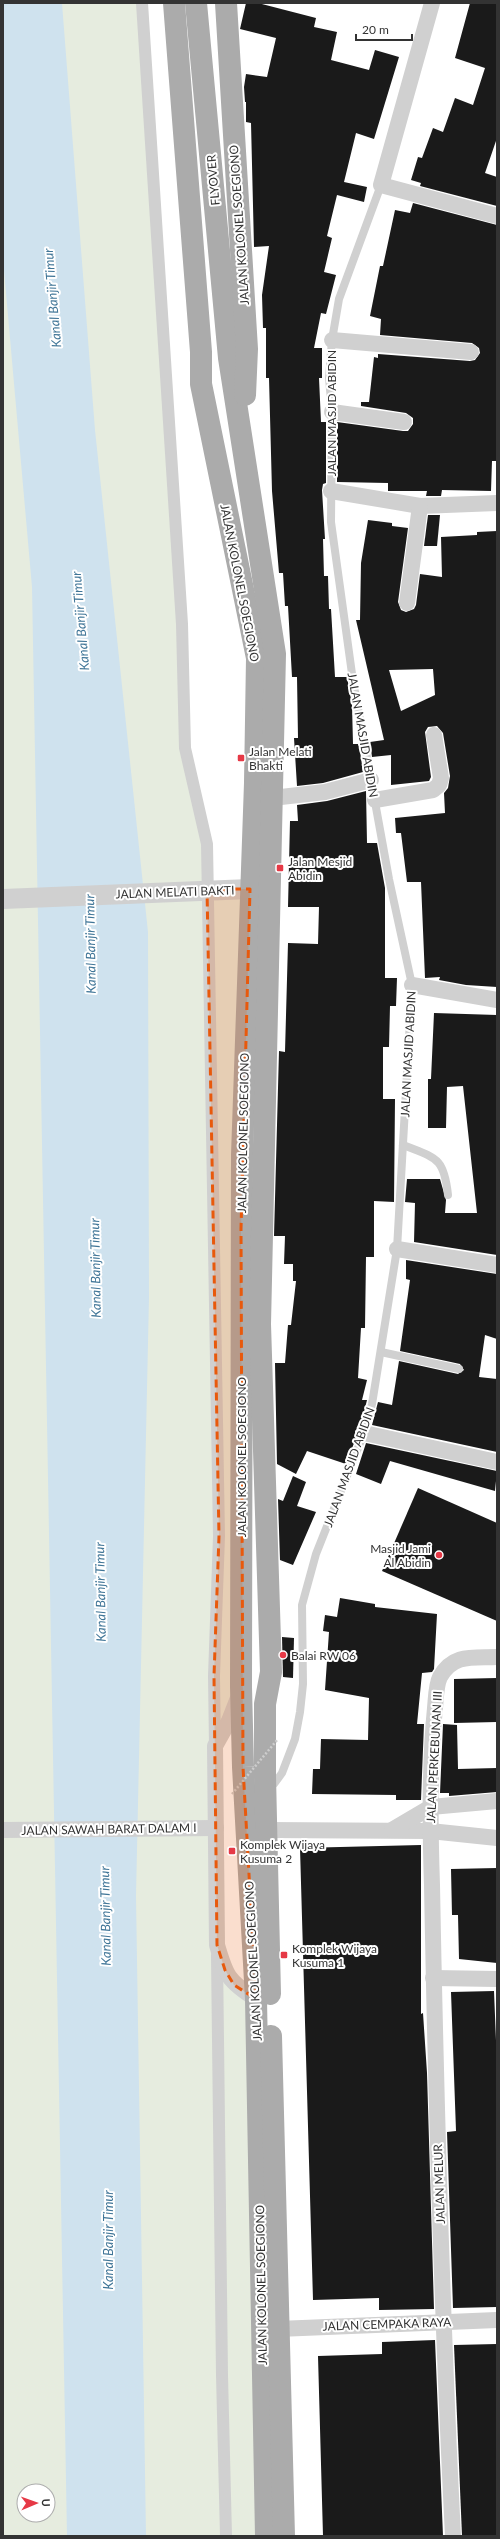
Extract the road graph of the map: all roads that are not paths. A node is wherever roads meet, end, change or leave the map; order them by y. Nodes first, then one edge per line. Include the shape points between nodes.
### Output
1 (142, 3) edge
2 (163, 3) edge
3 (174, 3) edge
4 (196, 3) edge
5 (226, 3) edge
6 (432, 3) edge
7 (381, 185) junction
8 (497, 216) edge
9 (332, 340) junction
10 (201, 352) joint
11 (471, 352) dead end
12 (229, 358) joint
13 (201, 384) junction
14 (332, 412) junction
15 (404, 422) dead end
16 (243, 446) junction
17 (331, 492) junction
18 (497, 503) edge
19 (420, 506) junction
20 (407, 602) dead end
21 (434, 735) dead end
22 (371, 780) junction
23 (272, 798) junction
24 (375, 800) junction
25 (250, 889) junction
26 (207, 890) junction
27 (3, 899) edge
28 (412, 985) junction
29 (497, 1000) edge
30 (403, 1145) junction
31 (448, 1195) dead end
32 (397, 1249) junction
33 (497, 1265) edge
34 (381, 1352) junction
35 (459, 1369) dead end
36 (364, 1433) junction
37 (497, 1462) edge
38 (497, 1657) edge
39 (242, 1687) junction
40 (214, 1746) junction
41 (265, 1776) junction
42 (497, 1801) edge
43 (432, 1806) junction
44 (216, 1828) junction
45 (3, 1830) edge
46 (265, 1830) junction
47 (392, 1830) junction
48 (430, 1831) junction
49 (497, 1838) edge
50 (217, 1945) junction
51 (433, 1978) junction
52 (497, 1979) edge
53 (256, 1999) junction
54 (497, 2320) edge
55 (443, 2322) junction
56 (278, 2329) junction
57 (226, 2536) edge
58 (266, 2536) edge
59 (284, 2536) edge
60 (453, 2536) edge

1 - 26 street via 182,624 185,748 207,844
2 - 13 main road, JALAN KOLONEL SOEGIONO via 172,95 177,212
3 - 10 main road, FLYOVER
4 - 12 main road, FLYOVER
5 - 16 main road, JALAN KOLONEL SOEGIONO via 247,349
6 - 7 street, JALAN MASJID ABIDIN
7 - 8 street
7 - 9 lane, JALAN MASJID ABIDIN via 338,299
9 - 11 street
9 - 14 lane, JALAN MASJID ABIDIN via 329,378
10 - 13 main road, JALAN KOLONEL SOEGIONO
12 - 16 main road, JALAN KOLONEL SOEGIONO
13 - 25 main road, JALAN KOLONEL SOEGIONO via 257,658
14 - 15 street
14 - 17 lane, JALAN MASJID ABIDIN
16 - 23 main road, JALAN KOLONEL SOEGIONO via 275,654
17 - 19 street
17 - 22 lane, JALAN MASJID ABIDIN via 331,522 353,681
18 - 19 street
19 - 20 street
21 - 24 street via 441,778 439,786 433,790
22 - 23 street via 325,792
22 - 24 lane, JALAN MASJID ABIDIN
23 - 41 main road, JALAN KOLONEL SOEGIONO via 260,1324 271,1672 265,1704
24 - 28 lane, JALAN MASJID ABIDIN
25 - 26 street, JALAN MELATI BAKTI
25 - 39 main road, JALAN KOLONEL SOEGIONO via 243,1063 241,1229
26 - 27 street, JALAN MELATI BAKTI
26 - 40 street via 219,1536
28 - 29 street
28 - 30 lane, JALAN MASJID ABIDIN
30 - 31 lane via 434,1157 446,1172
30 - 32 lane, JALAN MASJID ABIDIN
32 - 33 street
32 - 34 lane, JALAN MASJID ABIDIN
34 - 35 lane
34 - 36 lane, JALAN MASJID ABIDIN
36 - 37 street
36 - 41 lane, JALAN MASJID ABIDIN via 316,1554 302,1604 303,1684 294,1740 282,1773 274,1784 267,1783
38 - 43 street, JALAN PERKEBUNAN III via 458,1658 448,1665 439,1678 433,1726
39 - 40 street via 229,1721
39 - 53 main road, JALAN KOLONEL SOEGIONO via 243,1767
40 - 44 street
41 - 46 main road, JALAN KOLONEL SOEGIONO
42 - 43 street
43 - 47 street
43 - 48 street, JALAN PERKEBUNAN III
44 - 45 street, JALAN SAWAH BARAT DALAM I
44 - 50 street
46 - 47 street
46 - 56 main road, JALAN KOLONEL SOEGIONO
47 - 48 street
48 - 49 street
48 - 51 street, JALAN MELUR
50 - 53 street via 224,1970 234,1985
50 - 57 street
51 - 52 street
51 - 55 street, JALAN MELUR
53 - 58 main road, JALAN KOLONEL SOEGIONO
54 - 55 street, JALAN CEMPAKA RAYA
55 - 56 street, JALAN CEMPAKA RAYA
55 - 60 street, JALAN MELUR
56 - 59 main road, JALAN KOLONEL SOEGIONO

